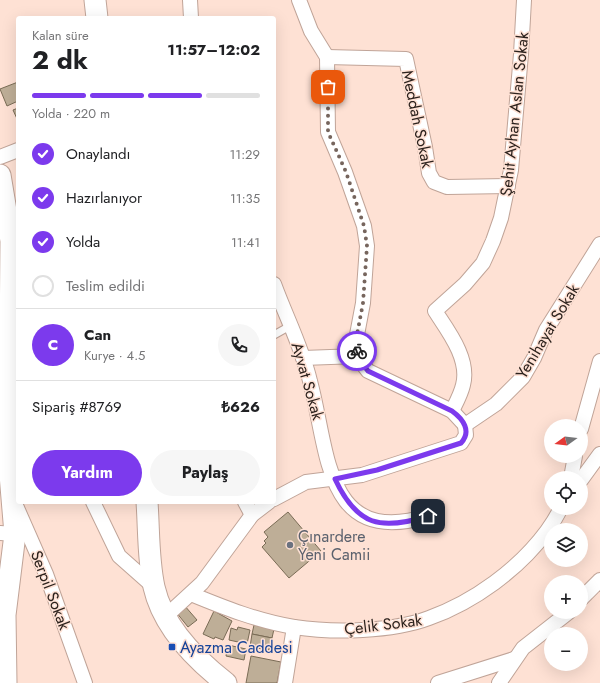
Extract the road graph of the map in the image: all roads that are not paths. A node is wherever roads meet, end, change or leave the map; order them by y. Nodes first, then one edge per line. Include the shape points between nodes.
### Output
1 (95, 0) edge
2 (190, 0) edge
3 (299, 0) edge
4 (524, 0) edge
5 (97, 16) edge
6 (191, 16) edge
7 (327, 57) junction
8 (16, 151) edge
9 (0, 157) edge
10 (0, 175) edge
11 (508, 186) junction
12 (600, 244) edge
13 (276, 289) edge
14 (10, 306) edge
15 (290, 326) junction
16 (276, 334) edge
17 (358, 356) junction
18 (303, 358) junction
19 (600, 361) edge
20 (452, 411) junction
21 (584, 419) edge
22 (465, 425) junction
23 (600, 454) edge
24 (588, 471) edge
25 (335, 479) junction
26 (13, 498) junction
27 (276, 498) edge
28 (94, 504) edge
29 (147, 504) edge
30 (246, 504) edge
31 (266, 504) edge
32 (252, 515) junction
33 (557, 515) edge
34 (428, 516) dead end
35 (7, 533) edge
36 (600, 580) edge
37 (154, 587) junction
38 (588, 592) edge
39 (191, 594) junction
40 (165, 617) junction
41 (560, 619) edge
42 (294, 627) junction
43 (514, 659) junction
44 (7, 683) edge
45 (85, 683) edge
46 (226, 683) edge
47 (285, 683) edge
48 (438, 683) edge
49 (499, 683) edge

1 - 5 street
2 - 6 street
3 - 7 street via 312,32
4 - 11 street, Şehit Ayhan Aslan Sokak
7 - 11 street, Meddah Sokak via 406,59 429,173 434,182 447,187
7 - 17 street via 328,132 346,172 362,220 367,246 363,303 356,340
8 - 9 street
10 - 14 street via 11,241
11 - 20 street, Şehit Ayhan Aslan Sokak via 494,241 482,263 465,284 435,311 452,336 465,368 463,384
12 - 22 street, Yenihayat Sokak via 546,330 523,377 496,404
13 - 15 street, Ayvat Sokak
14 - 26 street via 9,462
15 - 16 lane
15 - 18 street, Ayvat Sokak
17 - 18 street
17 - 20 street via 368,371
18 - 25 street, Ayvat Sokak via 319,419 324,450
19 - 21 street
20 - 22 street
22 - 25 street via 466,435 461,443 370,472
23 - 24 street
25 - 27 street via 306,482
25 - 34 street, Ayvat Sokak via 348,504 369,520 387,524 403,523
26 - 35 street
26 - 45 street, Serpil Sokak via 46,574
28 - 37 street via 119,556
29 - 37 street
30 - 32 street
31 - 32 street
32 - 39 street via 213,569
33 - 42 street, Çelik Sokak via 547,531 515,566 471,598 429,619 371,629 320,630
35 - 44 street
36 - 38 street
37 - 40 street
39 - 40 street
39 - 42 street, Çelik Sokak via 233,612
40 - 46 street via 184,644
41 - 43 street via 523,648
42 - 47 street
43 - 48 street
43 - 49 street

